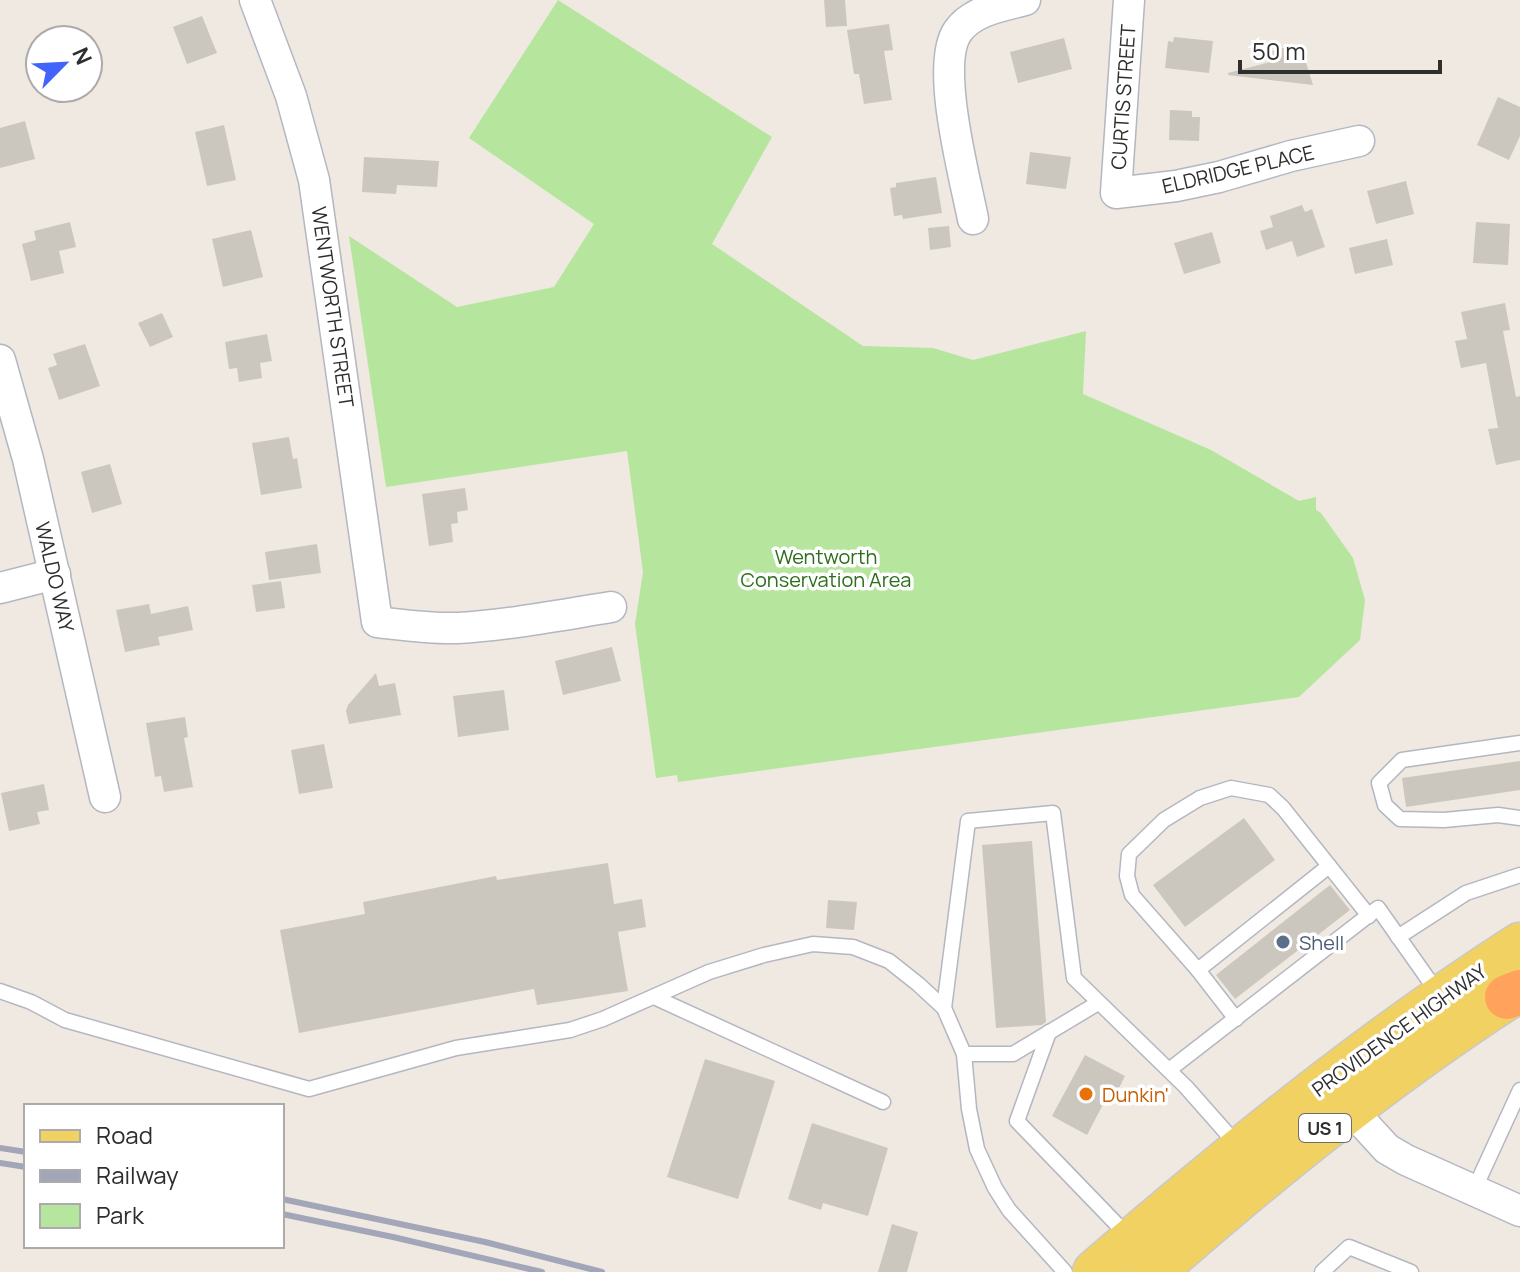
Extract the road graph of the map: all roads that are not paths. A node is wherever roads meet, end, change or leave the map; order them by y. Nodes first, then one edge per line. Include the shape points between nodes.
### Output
1 (255, 0) edge
2 (1025, 0) edge
3 (1129, 0) edge
4 (1359, 141) dead end
5 (1116, 193) joint
6 (973, 219) dead end
7 (0, 360) edge
8 (55, 574) junction
9 (0, 588) edge
10 (611, 607) dead end
11 (1520, 743) edge
12 (105, 797) dead end
13 (1520, 818) edge
14 (1329, 866) junction
15 (1520, 875) edge
16 (1369, 916) junction
17 (1398, 937) junction
18 (1520, 945) edge
19 (1198, 970) junction
20 (0, 991) edge
21 (1516, 992) edge
22 (654, 997) junction
23 (1440, 997) junction
24 (1098, 1003) junction
25 (944, 1008) junction
26 (1236, 1019) junction
27 (1049, 1032) junction
28 (964, 1054) junction
29 (1169, 1070) junction
30 (1520, 1090) edge
31 (883, 1102) dead end
32 (1353, 1107) junction
33 (1241, 1149) junction
34 (1474, 1190) junction
35 (1520, 1211) edge
36 (1142, 1256) edge
37 (1065, 1272) edge
38 (1095, 1272) edge
39 (1322, 1272) edge
40 (1411, 1272) edge

1 - 10 street, WENTWORTH STREET via 314,180 377,622 455,628
2 - 6 street via 972,18 952,43 955,127
3 - 5 street, CURTIS STREET
4 - 5 street, ELDRIDGE PLACE via 1219,177
7 - 8 street, WALDO WAY
8 - 9 street
8 - 12 street, WALDO WAY
11 - 13 lane via 1402,760 1379,783 1385,805 1400,819
14 - 16 lane
14 - 19 lane
14 - 19 lane via 1269,795 1231,788 1200,798 1164,820 1129,854 1127,876 1132,895
15 - 17 lane via 1466,893
16 - 17 lane via 1378,908
16 - 26 lane
17 - 23 lane
18 - 23 main road, PROVIDENCE HIGHWAY / US 1
19 - 26 lane
20 - 22 lane via 65,1020 309,1089 456,1048 570,1030
21 - 32 main road, PROVIDENCE HIGHWAY / US 1
22 - 25 lane via 709,972 813,944 853,947 889,961
22 - 31 lane
23 - 33 main road, PROVIDENCE HIGHWAY / US 1
24 - 25 lane via 1074,978 1053,813 968,821
24 - 27 lane
24 - 29 lane
25 - 28 lane
26 - 29 lane
27 - 28 lane via 1013,1054
27 - 36 lane via 1017,1121
28 - 37 lane via 977,1149 995,1188
29 - 33 lane
30 - 34 lane
32 - 34 street via 1387,1149
32 - 36 main road, PROVIDENCE HIGHWAY / US 1 via 1240,1197
33 - 36 main road, PROVIDENCE HIGHWAY / US 1
34 - 35 street
36 - 38 main road, PROVIDENCE HIGHWAY / US 1
39 - 40 lane via 1349,1247

